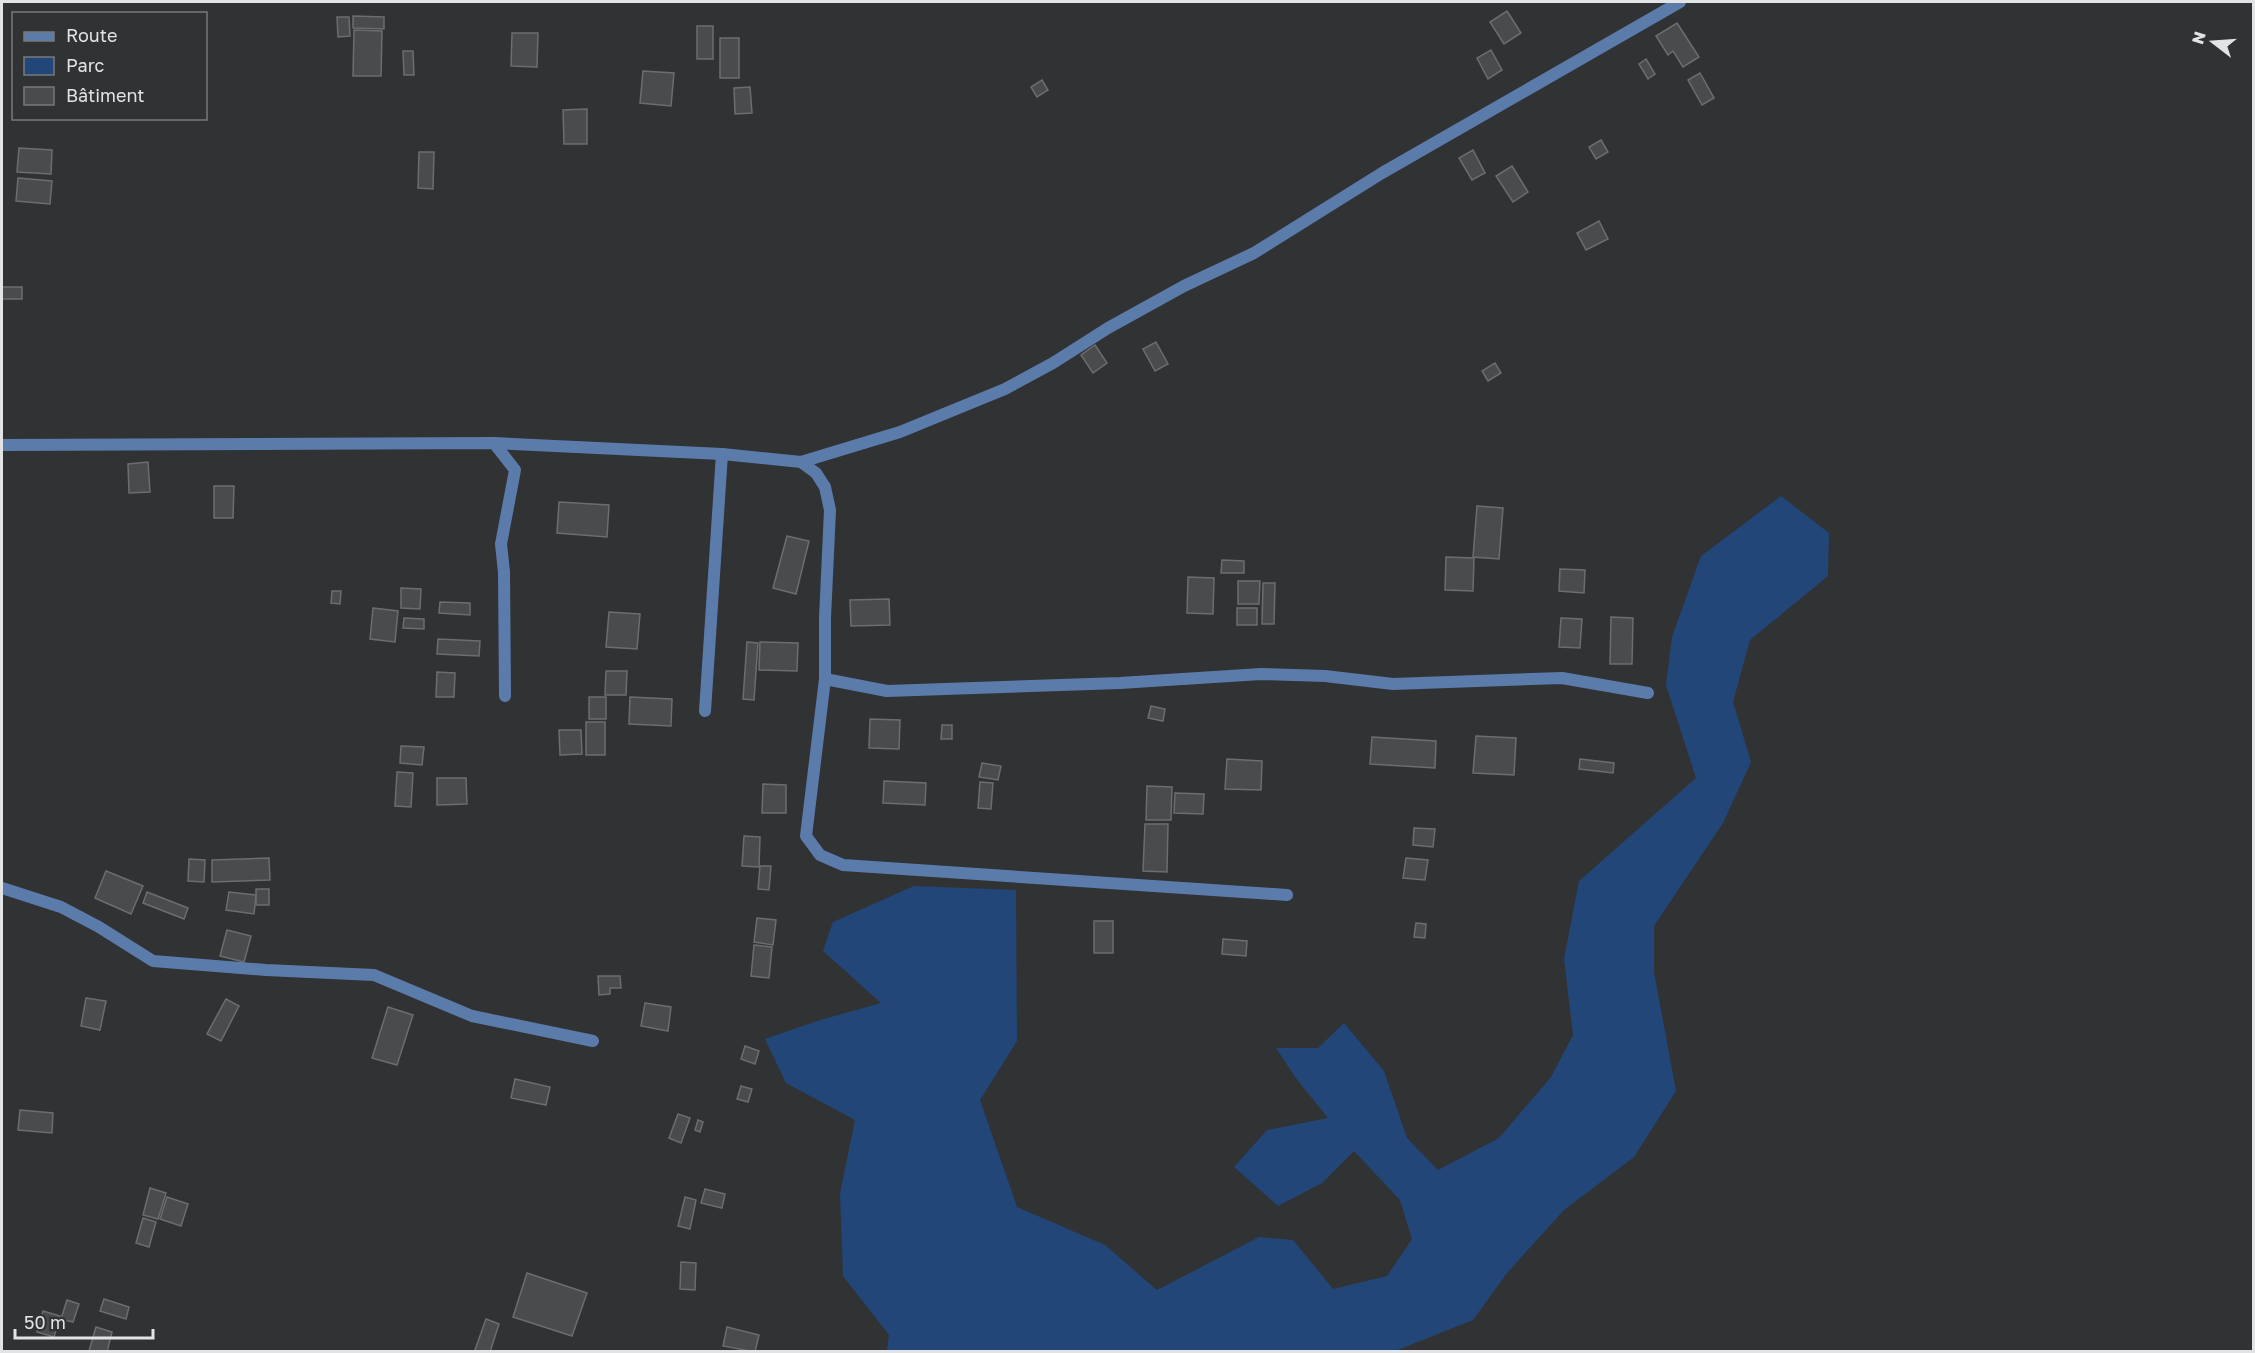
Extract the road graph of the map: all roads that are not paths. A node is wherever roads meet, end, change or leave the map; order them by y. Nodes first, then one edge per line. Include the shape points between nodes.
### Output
1 (1680, 2) edge
2 (494, 443) junction
3 (2, 445) edge
4 (722, 454) junction
5 (801, 462) junction
6 (825, 679) junction
7 (1648, 693) dead end
8 (505, 696) dead end
9 (705, 711) dead end
10 (2, 888) edge
11 (1287, 896) dead end
12 (593, 1041) dead end

1 - 5 street via 1382,173 1254,253 1184,285 1005,389 900,432
2 - 3 street
2 - 4 street
2 - 8 street via 515,470 501,544
4 - 5 street
4 - 9 street
5 - 6 street via 816,473 825,487 830,510
6 - 7 street via 888,691 1261,674 1393,684 1562,678
6 - 11 street via 806,836 820,855 843,865
10 - 12 street via 60,908 153,961 374,975 472,1016

